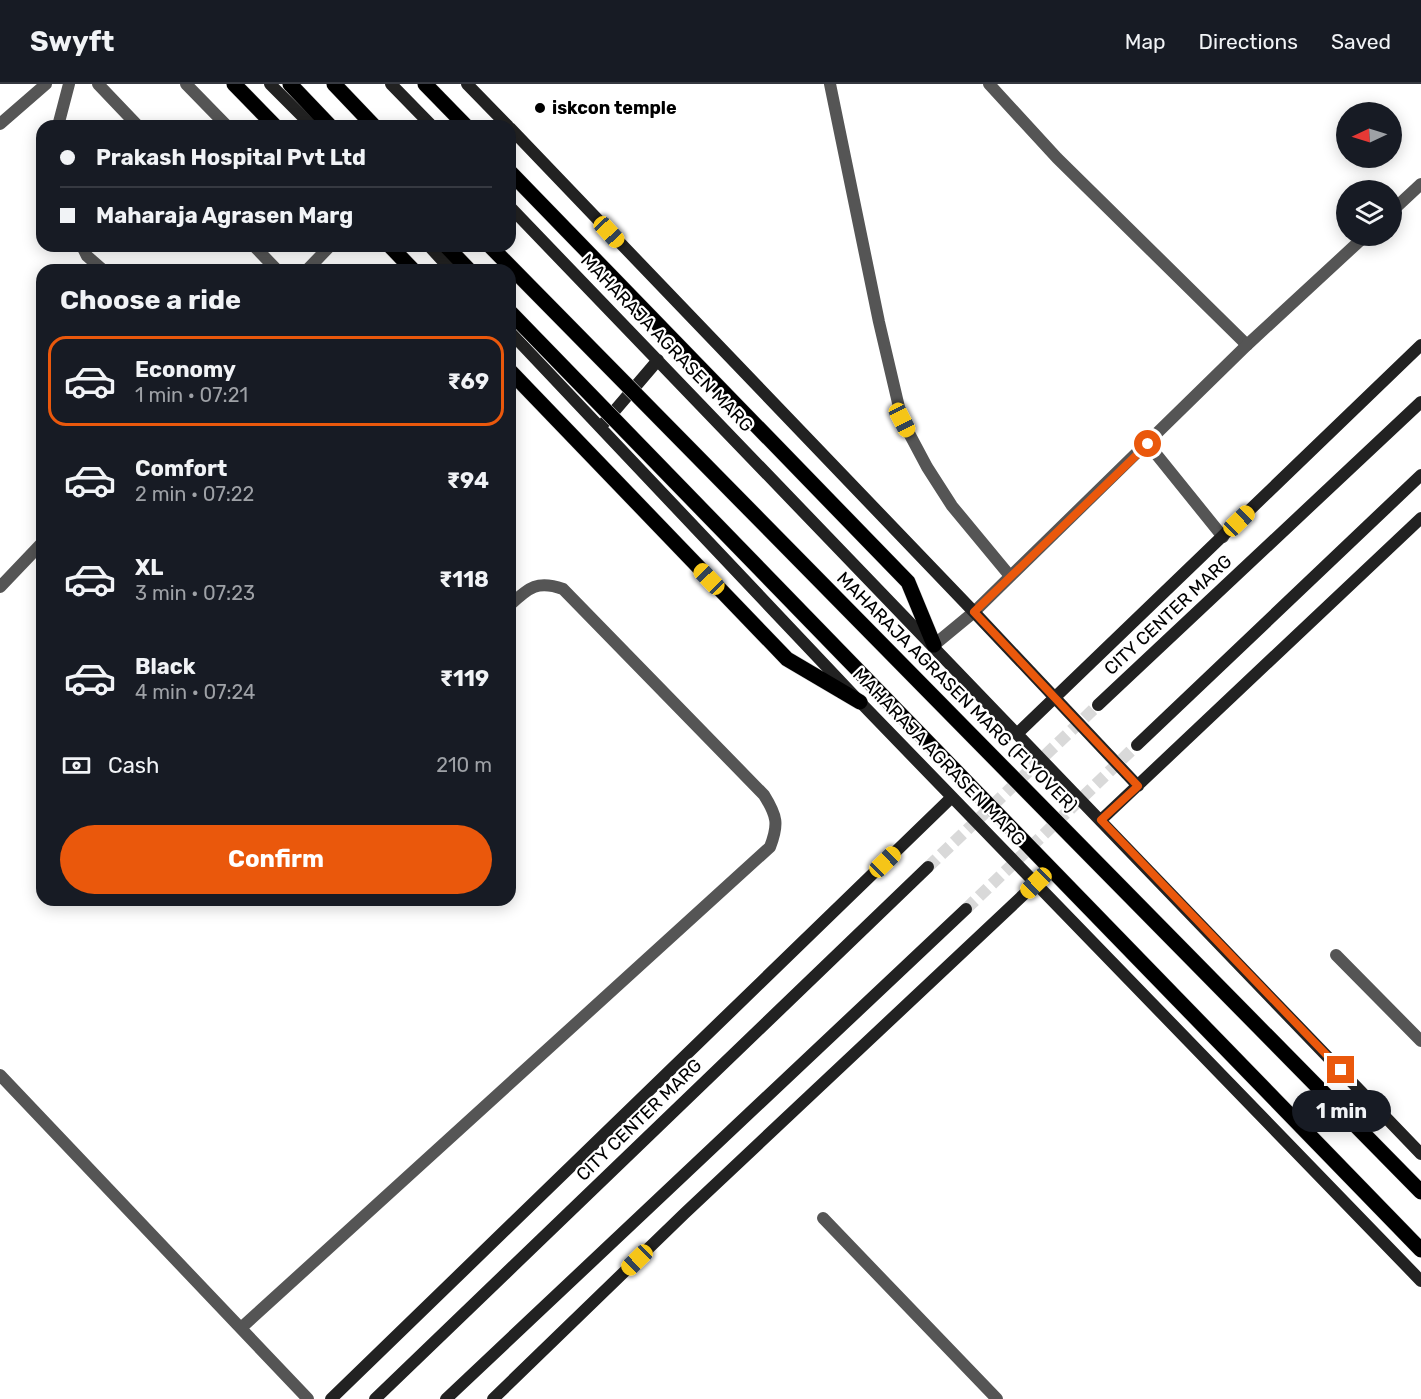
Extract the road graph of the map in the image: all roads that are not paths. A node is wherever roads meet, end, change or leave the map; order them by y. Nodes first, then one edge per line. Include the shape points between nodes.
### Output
1 (46, 84) edge
2 (69, 84) edge
3 (98, 84) edge
4 (186, 84) edge
5 (234, 84) edge
6 (270, 84) edge
7 (290, 84) edge
8 (334, 84) edge
9 (391, 84) edge
10 (425, 84) edge
11 (467, 84) edge
12 (830, 84) edge
13 (989, 84) edge
14 (60, 120) edge
15 (132, 120) edge
16 (217, 120) edge
17 (269, 120) edge
18 (306, 120) edge
19 (324, 120) edge
20 (368, 120) edge
21 (426, 120) edge
22 (460, 120) edge
23 (502, 120) edge
24 (0, 124) edge
25 (516, 134) edge
26 (516, 178) edge
27 (1421, 184) edge
28 (1402, 202) edge
29 (516, 213) edge
30 (1354, 246) edge
31 (85, 252) edge
32 (260, 252) edge
33 (324, 252) edge
34 (396, 252) edge
35 (434, 252) edge
36 (452, 252) edge
37 (496, 252) edge
38 (96, 264) edge
39 (271, 264) edge
40 (313, 264) edge
41 (407, 264) edge
42 (446, 264) edge
43 (463, 264) edge
44 (508, 264) edge
45 (516, 272) edge
46 (516, 318) edge
47 (516, 338) edge
48 (1247, 345) junction
49 (1421, 345) edge
50 (658, 360) junction
51 (516, 377) edge
52 (1421, 402) edge
53 (601, 428) junction
54 (1148, 444) junction
55 (1421, 475) edge
56 (1421, 518) edge
57 (1222, 537) junction
58 (36, 549) edge
59 (1010, 576) junction
60 (0, 587) edge
61 (516, 599) edge
62 (974, 612) junction
63 (934, 645) junction
64 (1055, 698) junction
65 (860, 702) junction
66 (1098, 705) tunnel mouth
67 (1018, 733) junction
68 (1137, 746) tunnel mouth
69 (1138, 786) junction
70 (952, 797) junction
71 (1101, 820) junction
72 (928, 867) tunnel mouth
73 (1036, 883) junction
74 (966, 909) tunnel mouth
75 (1336, 955) dead end
76 (1421, 1041) edge
77 (0, 1075) edge
78 (1421, 1154) edge
79 (1421, 1192) edge
80 (823, 1218) dead end
81 (1421, 1250) edge
82 (1421, 1281) edge
83 (241, 1328) junction
84 (308, 1399) edge
85 (331, 1399) edge
86 (375, 1399) edge
87 (446, 1399) edge
88 (493, 1399) edge
89 (998, 1399) edge

1 - 24 street
2 - 14 street
3 - 15 street
4 - 16 street
5 - 17 main road
6 - 18 main road
7 - 19 main road
8 - 20 main road
9 - 21 main road
10 - 22 main road
11 - 23 main road
12 - 59 street via 902,420 952,506
13 - 48 street via 1057,158
25 - 62 main road
26 - 63 main road via 908,582
27 - 28 street
29 - 50 main road, MAHARAJA AGRASEN MARG
30 - 48 street
31 - 38 street
32 - 39 street
33 - 40 street
34 - 41 main road
35 - 42 main road
36 - 43 main road
37 - 44 main road, MAHARAJA AGRASEN MARG (FLYOVER), bridge
45 - 79 main road, MAHARAJA AGRASEN MARG (FLYOVER), bridge
46 - 81 main road, bridge
47 - 53 main road, MAHARAJA AGRASEN MARG
48 - 54 street
49 - 57 main road
50 - 53 main road
50 - 63 main road, MAHARAJA AGRASEN MARG
51 - 65 main road via 787,659
52 - 66 main road, CITY CENTER MARG
53 - 65 main road, MAHARAJA AGRASEN MARG
54 - 57 street
54 - 59 street
55 - 68 main road
56 - 69 main road
57 - 64 main road
58 - 60 street
59 - 62 street
61 - 83 street via 536,585 563,589 764,795 774,811 777,829 770,847
62 - 63 street
62 - 64 main road
63 - 67 main road, MAHARAJA AGRASEN MARG
64 - 67 main road
64 - 69 main road
65 - 70 main road, MAHARAJA AGRASEN MARG
67 - 71 main road, MAHARAJA AGRASEN MARG
69 - 71 main road
70 - 73 main road, MAHARAJA AGRASEN MARG
70 - 85 main road
71 - 78 main road, MAHARAJA AGRASEN MARG
72 - 86 main road, CITY CENTER MARG
73 - 82 main road, MAHARAJA AGRASEN MARG
73 - 88 main road
74 - 87 main road
75 - 76 street
77 - 83 street
80 - 89 street
83 - 84 street

